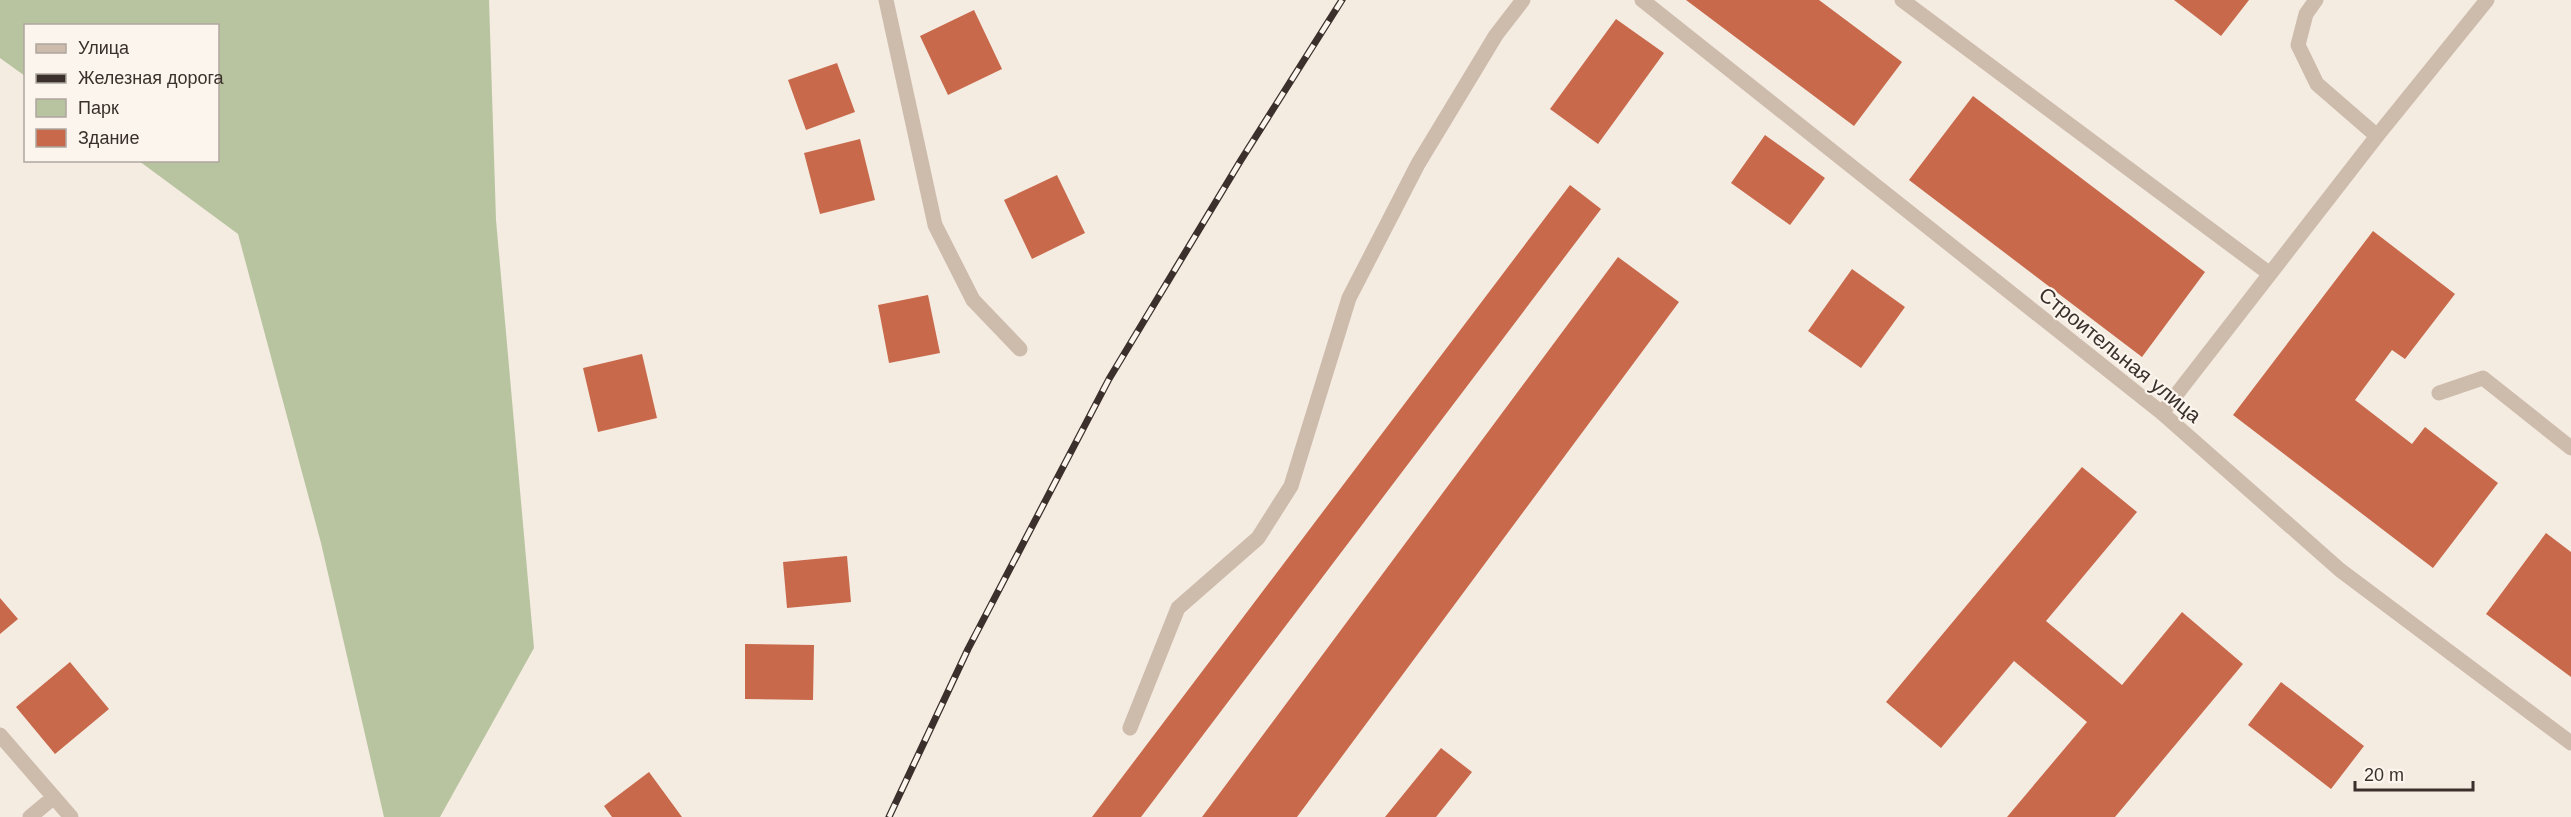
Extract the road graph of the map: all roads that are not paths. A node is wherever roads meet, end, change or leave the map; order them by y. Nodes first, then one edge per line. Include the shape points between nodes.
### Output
1 (886, 0) edge
2 (1523, 0) edge
3 (1641, 0) edge
4 (1902, 0) edge
5 (2316, 0) edge
6 (2487, 0) edge
7 (2377, 136) junction
8 (2270, 274) junction
9 (1020, 349) dead end
10 (2439, 393) dead end
11 (2162, 413) junction
12 (2571, 448) edge
13 (1130, 728) dead end
14 (0, 735) edge
15 (2571, 743) edge
16 (54, 797) junction
17 (30, 817) edge
18 (71, 817) edge

1 - 9 street via 935,225 973,300
2 - 13 street via 1496,36 1418,164 1349,298 1291,486 1258,538 1178,608
3 - 11 street, Строительная улица
4 - 8 street
5 - 7 street via 2306,14 2298,45 2317,84
6 - 7 street
7 - 8 street
8 - 11 street
10 - 12 street via 2483,378
11 - 15 street, Строительная улица via 2340,570
14 - 16 street
16 - 17 street
16 - 18 street

